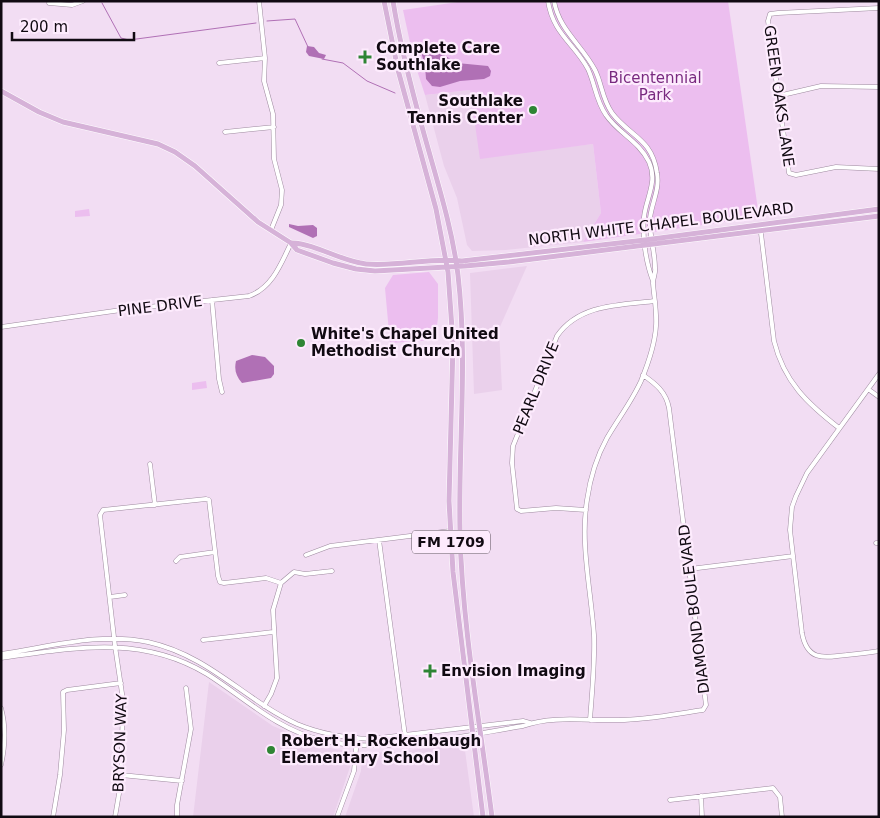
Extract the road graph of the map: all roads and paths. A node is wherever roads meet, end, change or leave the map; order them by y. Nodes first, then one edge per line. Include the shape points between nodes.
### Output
1 (83, 1) edge
2 (258, 1) edge
3 (384, 1) edge
4 (393, 1) edge
5 (548, 1) edge
6 (554, 1) edge
7 (49, 3) dead end
8 (879, 8) edge
9 (265, 58) junction
10 (219, 63) dead end
11 (879, 87) edge
12 (1, 91) edge
13 (778, 96) junction
14 (274, 127) junction
15 (225, 132) dead end
16 (654, 160) junction
17 (649, 161) junction
18 (879, 169) edge
19 (879, 209) edge
20 (879, 216) edge
21 (760, 227) junction
22 (270, 230) junction
23 (652, 241) junction
24 (645, 242) junction
25 (291, 243) junction
26 (446, 260) junction
27 (456, 260) junction
28 (448, 266) junction
29 (457, 267) junction
30 (653, 281) junction
31 (212, 300) junction
32 (655, 301) junction
33 (1, 327) edge
34 (452, 372) junction
35 (462, 373) junction
36 (879, 374) edge
37 (643, 375) junction
38 (868, 389) junction
39 (222, 392) dead end
40 (879, 397) edge
41 (839, 428) junction
42 (150, 464) dead end
43 (155, 504) junction
44 (586, 510) junction
45 (450, 531) junction
46 (379, 540) junction
47 (215, 552) junction
48 (306, 555) dead end
49 (793, 556) junction
50 (176, 561) dead end
51 (461, 566) junction
52 (690, 569) junction
53 (332, 571) dead end
54 (281, 583) junction
55 (125, 595) dead end
56 (110, 597) junction
57 (273, 632) junction
58 (115, 639) junction
59 (203, 640) dead end
60 (115, 646) junction
61 (35, 651) junction
62 (879, 651) edge
63 (1, 654) edge
64 (1, 658) edge
65 (121, 683) junction
66 (186, 688) dead end
67 (264, 705) junction
68 (1, 708) edge
69 (260, 712) junction
70 (590, 720) junction
71 (530, 723) junction
72 (480, 726) junction
73 (472, 727) junction
74 (310, 728) junction
75 (481, 733) junction
76 (472, 734) junction
77 (404, 735) junction
78 (306, 736) junction
79 (357, 738) junction
80 (406, 743) junction
81 (357, 746) junction
82 (1, 764) edge
83 (121, 775) junction
84 (182, 781) junction
85 (701, 796) junction
86 (670, 800) dead end
87 (53, 817) edge
88 (115, 817) edge
89 (177, 817) edge
90 (337, 817) edge
91 (483, 817) edge
92 (492, 817) edge
93 (702, 817) edge
94 (782, 817) edge

1 - 7 street via 72,5
2 - 9 street
3 - 26 main road, FM 1709
4 - 27 main road, FM 1709
5 - 17 street via 558,30 589,71 606,116 638,144
6 - 16 street via 563,28 596,72 609,108 644,142
8 - 13 street, GREEN OAKS LANE via 802,11 768,16
9 - 10 street
9 - 14 street via 264,80
11 - 13 street via 821,86
12 - 22 main road, NORTH WHITE CHAPEL BOULEVARD via 63,122 158,144 176,152
13 - 18 street, GREEN OAKS LANE via 791,175 836,167
14 - 15 street
14 - 22 street via 274,159 282,190 281,205
16 - 17 street
16 - 23 street via 658,183 650,219
17 - 24 street via 652,183 644,215
19 - 21 main road, NORTH WHITE CHAPEL BOULEVARD
20 - 21 main road, NORTH WHITE CHAPEL BOULEVARD
21 - 23 main road, NORTH WHITE CHAPEL BOULEVARD
21 - 41 street via 774,341 780,360 800,393
22 - 25 main road, NORTH WHITE CHAPEL BOULEVARD
23 - 24 main road, NORTH WHITE CHAPEL BOULEVARD
23 - 30 street via 656,269
24 - 27 main road, NORTH WHITE CHAPEL BOULEVARD
24 - 29 main road, NORTH WHITE CHAPEL BOULEVARD via 544,258
24 - 30 street
25 - 26 main road, NORTH WHITE CHAPEL BOULEVARD via 366,264
25 - 28 main road, NORTH WHITE CHAPEL BOULEVARD via 297,250 318,258 365,271
25 - 31 street, PINE DRIVE via 271,280 261,290 249,296
26 - 27 main road, NORTH WHITE CHAPEL BOULEVARD
26 - 28 main road, FM 1709
27 - 29 main road, FM 1709
28 - 29 main road, NORTH WHITE CHAPEL BOULEVARD
28 - 34 main road, FM 1709
29 - 35 main road, FM 1709
30 - 32 street
31 - 33 street, PINE DRIVE
31 - 39 street
32 - 37 street via 655,336
32 - 44 street, PEARL DRIVE via 596,309 566,323 557,336 514,440 512,462 517,509
34 - 35 main road
34 - 45 main road, FM 1709
35 - 51 main road, FM 1709
36 - 38 street
37 - 44 street via 599,455
37 - 52 street, DIAMOND BOULEVARD via 663,391 668,401
38 - 40 street
38 - 41 street
41 - 49 street via 807,473 796,496 790,530
42 - 43 street
43 - 47 street via 209,500
43 - 56 street, BRYSON WAY via 101,512
44 - 70 street via 586,556 594,637
45 - 46 street
45 - 51 main road via 457,538
45 - 73 main road, FM 1709 via 456,611
46 - 48 street via 330,546
46 - 77 street
47 - 50 street via 180,557
47 - 54 street via 220,582 266,578
49 - 52 street
49 - 62 street via 806,647 815,655 826,658
51 - 72 main road, FM 1709
52 - 70 street, DIAMOND BOULEVARD via 705,709 643,718
53 - 54 street via 294,572
54 - 57 street via 272,610
55 - 56 street
56 - 58 street, BRYSON WAY
57 - 59 street
57 - 67 street via 277,678
58 - 60 street, BRYSON WAY
58 - 61 street, DIAMOND BOULEVARD via 89,639
58 - 67 street, DIAMOND BOULEVARD via 147,642 187,655
60 - 61 street, DIAMOND BOULEVARD
60 - 65 street, BRYSON WAY
60 - 69 street, DIAMOND BOULEVARD via 166,656 195,668
61 - 63 street
61 - 64 street
65 - 83 street, BRYSON WAY via 124,717
65 - 87 street via 63,692 64,739
66 - 84 street via 191,729
67 - 69 street
67 - 74 street, DIAMOND BOULEVARD
68 - 82 street via 4,720
69 - 78 street, DIAMOND BOULEVARD
70 - 71 street, DIAMOND BOULEVARD
71 - 72 street, DIAMOND BOULEVARD
71 - 75 street, DIAMOND BOULEVARD
72 - 73 street, DIAMOND BOULEVARD
72 - 75 main road, FM 1709
73 - 76 main road, FM 1709
73 - 77 street, DIAMOND BOULEVARD
74 - 78 street
74 - 79 street, DIAMOND BOULEVARD
75 - 76 street, DIAMOND BOULEVARD
75 - 92 main road, FM 1709
76 - 80 street, DIAMOND BOULEVARD
76 - 91 main road, FM 1709
77 - 79 street, DIAMOND BOULEVARD
77 - 80 street
78 - 81 street, DIAMOND BOULEVARD
79 - 81 street
80 - 81 street, DIAMOND BOULEVARD
81 - 90 street via 354,771
83 - 84 street
83 - 88 street, BRYSON WAY
84 - 89 street
85 - 86 street
85 - 93 street
85 - 94 street via 773,788 780,797

